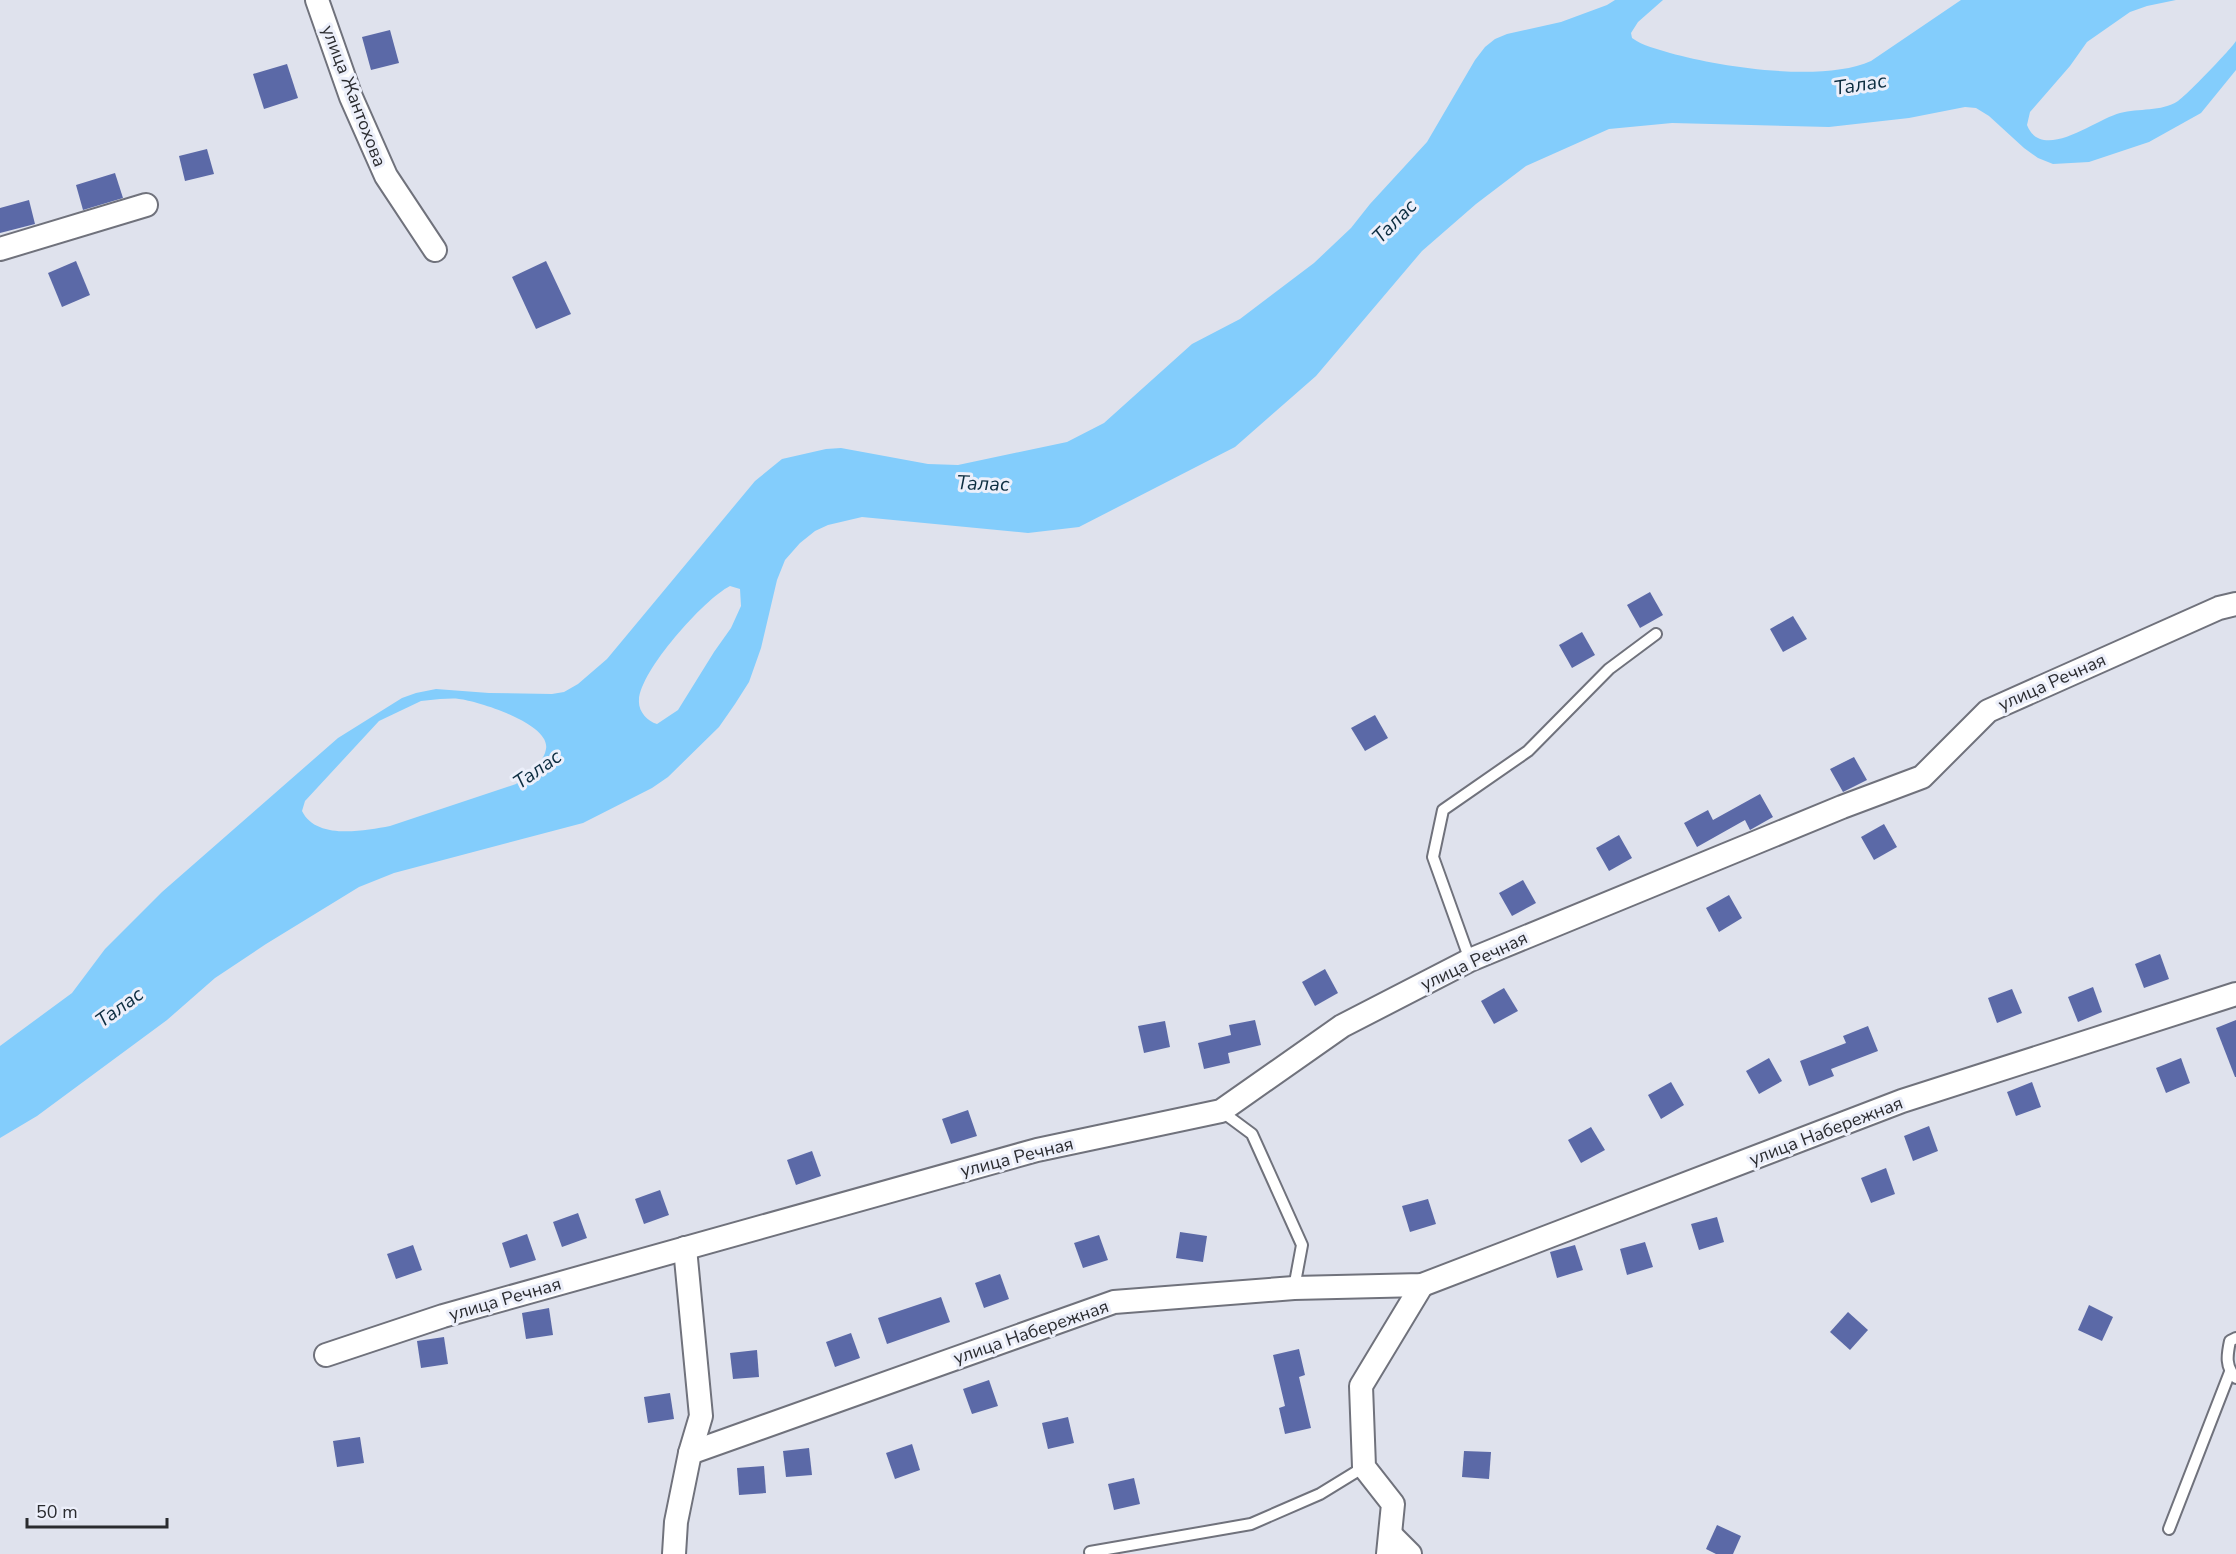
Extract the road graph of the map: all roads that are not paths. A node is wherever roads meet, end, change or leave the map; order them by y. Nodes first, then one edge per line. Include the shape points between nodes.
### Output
1 (317, 0) edge
2 (146, 206) dead end
3 (0, 249) edge
4 (435, 250) dead end
5 (2236, 604) edge
6 (1656, 634) dead end
7 (1470, 960) junction
8 (2236, 993) edge
9 (1221, 1111) junction
10 (685, 1248) junction
11 (1422, 1285) junction
12 (1294, 1288) junction
13 (2236, 1338) edge
14 (326, 1355) dead end
15 (2233, 1375) edge
16 (690, 1453) junction
17 (1364, 1467) junction
18 (2169, 1529) dead end
19 (1389, 1544) edge
20 (1090, 1552) dead end
21 (674, 1554) edge
22 (1410, 1554) edge

1 - 4 street, улица Жантохова via 351,97 386,176
2 - 3 street
5 - 7 street, улица Речная via 2219,608 1988,711 1922,777
6 - 7 lane via 1609,669 1528,751 1443,810 1433,858
7 - 9 street, улица Речная via 1342,1026
8 - 11 street, улица Набережная via 1902,1101
9 - 10 street, улица Речная via 1037,1150
9 - 12 lane via 1252,1134 1302,1245
10 - 14 street, улица Речная via 443,1316
10 - 16 street via 701,1416
11 - 12 street, улица Набережная
11 - 17 street via 1361,1386
12 - 16 street, улица Набережная via 1114,1302
13 - 15 lane via 2230,1341 2226,1356
15 - 18 lane
16 - 21 street via 676,1522
17 - 19 street via 1393,1504
17 - 20 lane via 1320,1494 1251,1524
19 - 22 street

